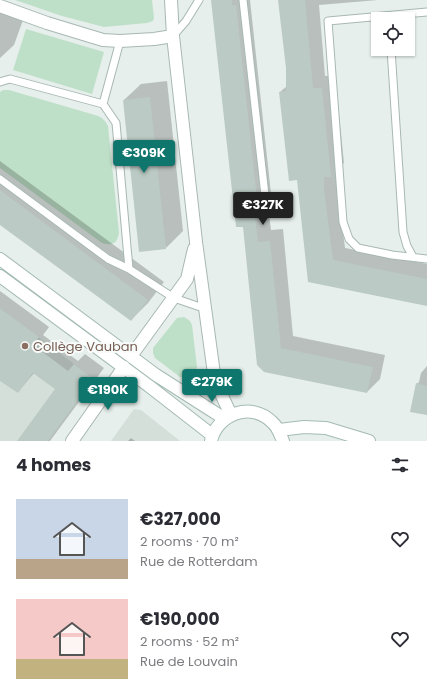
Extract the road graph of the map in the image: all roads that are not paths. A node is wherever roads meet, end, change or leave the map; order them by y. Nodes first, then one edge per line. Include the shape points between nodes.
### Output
1 (171, 0) edge
2 (199, 0) edge
3 (244, 0) edge
4 (0, 6) edge
5 (427, 12) edge
6 (415, 14) edge
7 (371, 18) edge
8 (173, 36) junction
9 (120, 41) junction
10 (391, 56) edge
11 (0, 82) edge
12 (103, 104) junction
13 (0, 179) edge
14 (268, 213) dead end
15 (196, 242) junction
16 (413, 257) junction
17 (0, 259) edge
18 (427, 259) edge
19 (129, 269) junction
20 (0, 276) edge
21 (174, 298) junction
22 (206, 309) junction
23 (131, 356) junction
24 (124, 367) junction
25 (228, 417) junction
26 (281, 436) edge
27 (211, 438) edge
28 (365, 440) edge
29 (72, 441) edge
30 (345, 441) edge

1 - 8 street
2 - 8 lane
3 - 14 lane
4 - 9 street via 103,40
5 - 6 lane
7 - 16 lane via 328,21 344,222 349,239 358,248
8 - 9 street
8 - 15 street
9 - 12 lane
10 - 16 lane via 403,232
11 - 12 lane via 10,79
12 - 19 lane via 116,123
13 - 19 lane via 108,259
15 - 21 street via 187,278
15 - 22 street
16 - 18 lane
17 - 23 street
19 - 21 lane
20 - 24 street
21 - 22 lane
21 - 23 street
22 - 25 street via 216,381
23 - 25 street via 156,375
24 - 27 street
24 - 29 street
25 - 26 street via 241,412 263,415 272,422
25 - 27 street via 217,426
26 - 28 street via 304,427 326,428
28 - 30 street

